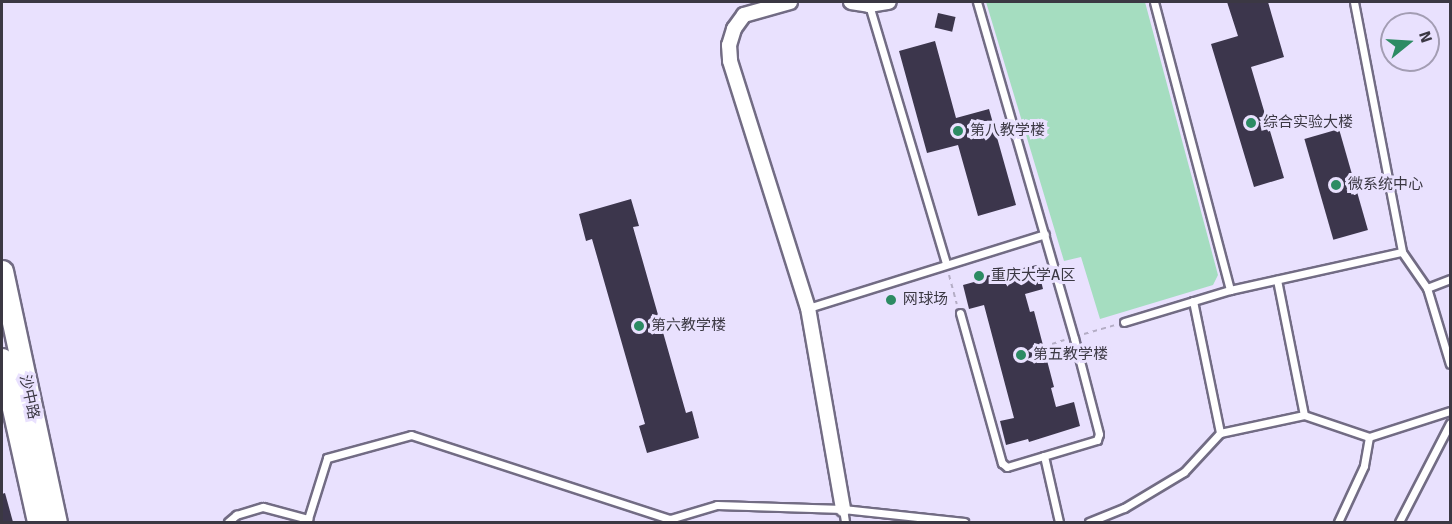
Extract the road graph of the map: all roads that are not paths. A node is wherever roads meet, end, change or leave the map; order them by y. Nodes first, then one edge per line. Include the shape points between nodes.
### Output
1 (790, 2) edge
2 (851, 2) edge
3 (889, 2) edge
4 (977, 2) edge
5 (1154, 2) edge
6 (1354, 2) edge
7 (869, 5) junction
8 (1045, 234) junction
9 (1402, 252) junction
10 (946, 263) junction
11 (2, 271) edge
12 (1450, 279) edge
13 (1277, 280) junction
14 (1426, 288) junction
15 (1230, 290) junction
16 (1193, 301) junction
17 (808, 308) junction
18 (960, 313) road end
19 (1125, 322) road end
20 (2, 359) edge
21 (1450, 364) edge
22 (1450, 411) edge
23 (1304, 416) junction
24 (1450, 423) edge
25 (1220, 433) junction
26 (1369, 437) junction
27 (1044, 456) junction
28 (844, 516) edge
29 (307, 521) edge
30 (668, 521) edge
31 (38, 522) edge
32 (56, 522) edge
33 (228, 522) edge
34 (964, 522) edge
35 (1059, 522) edge
36 (1089, 522) edge
37 (1338, 522) edge
38 (1399, 522) edge

1 - 17 street via 744,15 729,45 730,61
2 - 7 street
3 - 7 street
4 - 8 lane
5 - 15 lane
6 - 9 lane
7 - 10 lane
8 - 10 lane
8 - 27 lane via 1099,434 1093,442
9 - 13 lane
9 - 14 lane
10 - 17 lane
11 - 32 main road, 沙中路
12 - 14 lane
13 - 15 lane
13 - 23 lane
14 - 21 lane
15 - 16 lane
16 - 19 lane
16 - 25 lane
17 - 28 street
18 - 27 lane via 1002,463 1007,467
20 - 31 main road, 沙中路
22 - 26 lane
23 - 25 lane
23 - 26 lane
24 - 38 lane
25 - 36 lane via 1184,472 1124,508
26 - 37 lane via 1364,466
27 - 35 lane
28 - 30 lane via 717,505
28 - 34 lane
29 - 30 lane via 327,458 411,435
29 - 33 lane via 263,507 236,515

